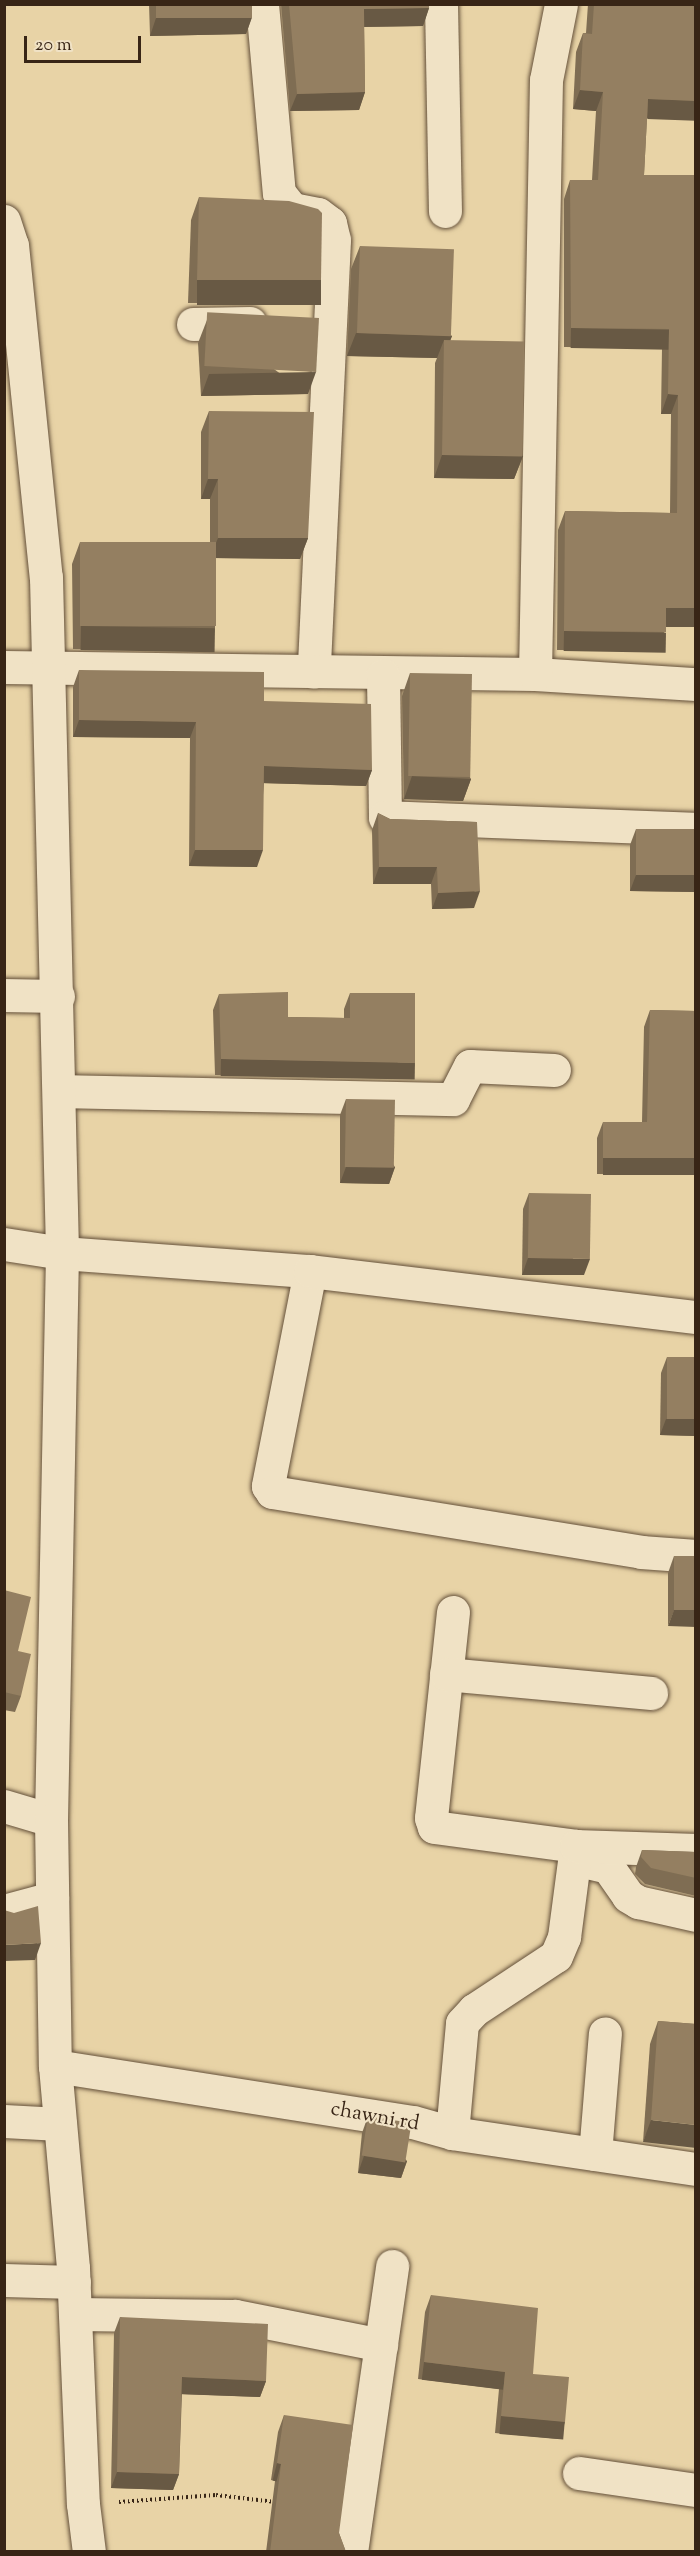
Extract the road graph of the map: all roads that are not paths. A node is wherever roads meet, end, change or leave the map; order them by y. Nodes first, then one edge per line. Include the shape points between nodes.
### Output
1 (262, 4) edge
2 (441, 4) edge
3 (561, 4) edge
4 (445, 211) dead end
5 (7, 238) edge
6 (330, 321) junction
7 (193, 324) dead end
8 (15, 387) edge
9 (290, 413) edge
10 (325, 413) junction
11 (4, 667) edge
12 (49, 667) junction
13 (314, 672) junction
14 (535, 674) junction
15 (383, 675) junction
16 (696, 684) edge
17 (696, 829) edge
18 (4, 995) edge
19 (58, 996) junction
20 (555, 1070) dead end
21 (61, 1091) junction
22 (4, 1244) edge
23 (62, 1253) junction
24 (310, 1271) junction
25 (696, 1317) edge
26 (696, 1556) edge
27 (453, 1612) dead end
28 (446, 1674) junction
29 (651, 1693) dead end
30 (4, 1806) edge
31 (51, 1820) junction
32 (696, 1850) edge
33 (575, 1852) junction
34 (52, 1898) junction
35 (4, 1911) edge
36 (696, 1915) edge
37 (605, 2033) dead end
38 (55, 2066) junction
39 (4, 2121) edge
40 (60, 2124) junction
41 (452, 2133) junction
42 (595, 2154) junction
43 (696, 2169) edge
44 (392, 2266) dead end
45 (4, 2280) edge
46 (74, 2298) junction
47 (381, 2345) junction
48 (579, 2473) dead end
49 (696, 2490) edge
50 (89, 2552) edge
51 (351, 2552) edge

1 - 6 street via 279,193 292,208 318,214 330,223
2 - 4 street
3 - 14 street via 546,81
5 - 8 street
6 - 7 street
6 - 10 street
8 - 12 street via 46,577
9 - 10 street
10 - 13 street
11 - 12 street
12 - 13 street
12 - 19 street
13 - 15 street
14 - 15 street
14 - 16 street
15 - 17 street via 385,817
18 - 19 street
19 - 21 street
20 - 21 street via 470,1066 453,1099
21 - 23 street
22 - 23 street
23 - 24 street
23 - 31 street
24 - 25 street
24 - 26 street via 268,1486 272,1492 641,1552
27 - 28 street
28 - 29 street
28 - 33 street via 431,1818 434,1827
30 - 31 street
31 - 34 street
32 - 33 street
33 - 36 street via 608,1867 628,1896 638,1902
33 - 41 street via 564,1937 556,1956 474,2010 462,2023
34 - 35 street
34 - 38 street
37 - 42 street
38 - 40 street
38 - 41 street, chawni rd via 413,2122
39 - 40 street
40 - 46 street
41 - 42 street, chawni rd
42 - 43 street, chawni rd
44 - 47 street
45 - 46 street
46 - 47 street via 235,2316
46 - 50 street via 83,2504
47 - 51 street
48 - 49 street

